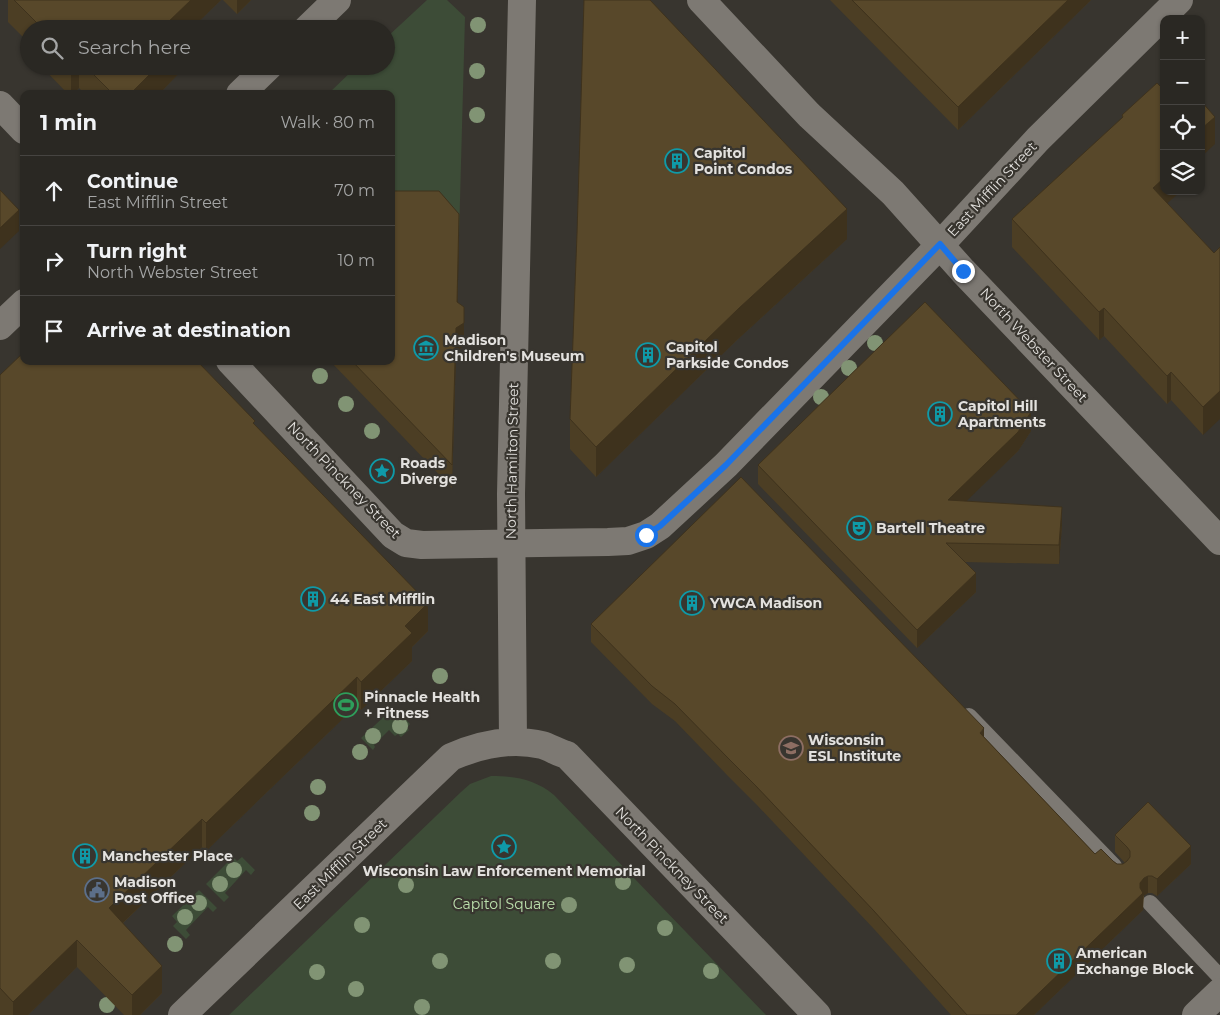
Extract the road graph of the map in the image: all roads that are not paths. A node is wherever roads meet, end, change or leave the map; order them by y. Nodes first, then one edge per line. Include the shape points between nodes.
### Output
1 (337, 0) edge
2 (522, 0) edge
3 (701, 0) edge
4 (1179, 0) edge
5 (316, 20) edge
6 (259, 75) edge
7 (244, 90) edge
8 (0, 105) edge
9 (20, 126) edge
10 (940, 244) junction
11 (20, 307) edge
12 (0, 326) edge
13 (234, 365) edge
14 (1220, 541) edge
15 (511, 544) junction
16 (960, 707) edge
17 (513, 742) junction
18 (1120, 872) edge
19 (1150, 903) edge
20 (1220, 977) edge
21 (1220, 992) edge
22 (182, 1015) edge
23 (817, 1015) edge
24 (1196, 1015) edge

1 - 5 street
2 - 15 street, North Hamilton Street
3 - 10 street, North Webster Street via 809,115 894,192
4 - 10 street, East Mifflin Street via 1038,139
6 - 7 street
8 - 9 street
10 - 14 street, North Webster Street
10 - 15 street, East Mifflin Street via 731,471 660,526 628,541
11 - 12 street
13 - 15 street, North Pinckney Street via 394,535 406,543
15 - 17 street, North Hamilton Street
16 - 18 lane
17 - 22 street, East Mifflin Street via 488,744 451,757
17 - 23 street, North Pinckney Street via 542,745 567,756
19 - 20 lane
21 - 24 street

